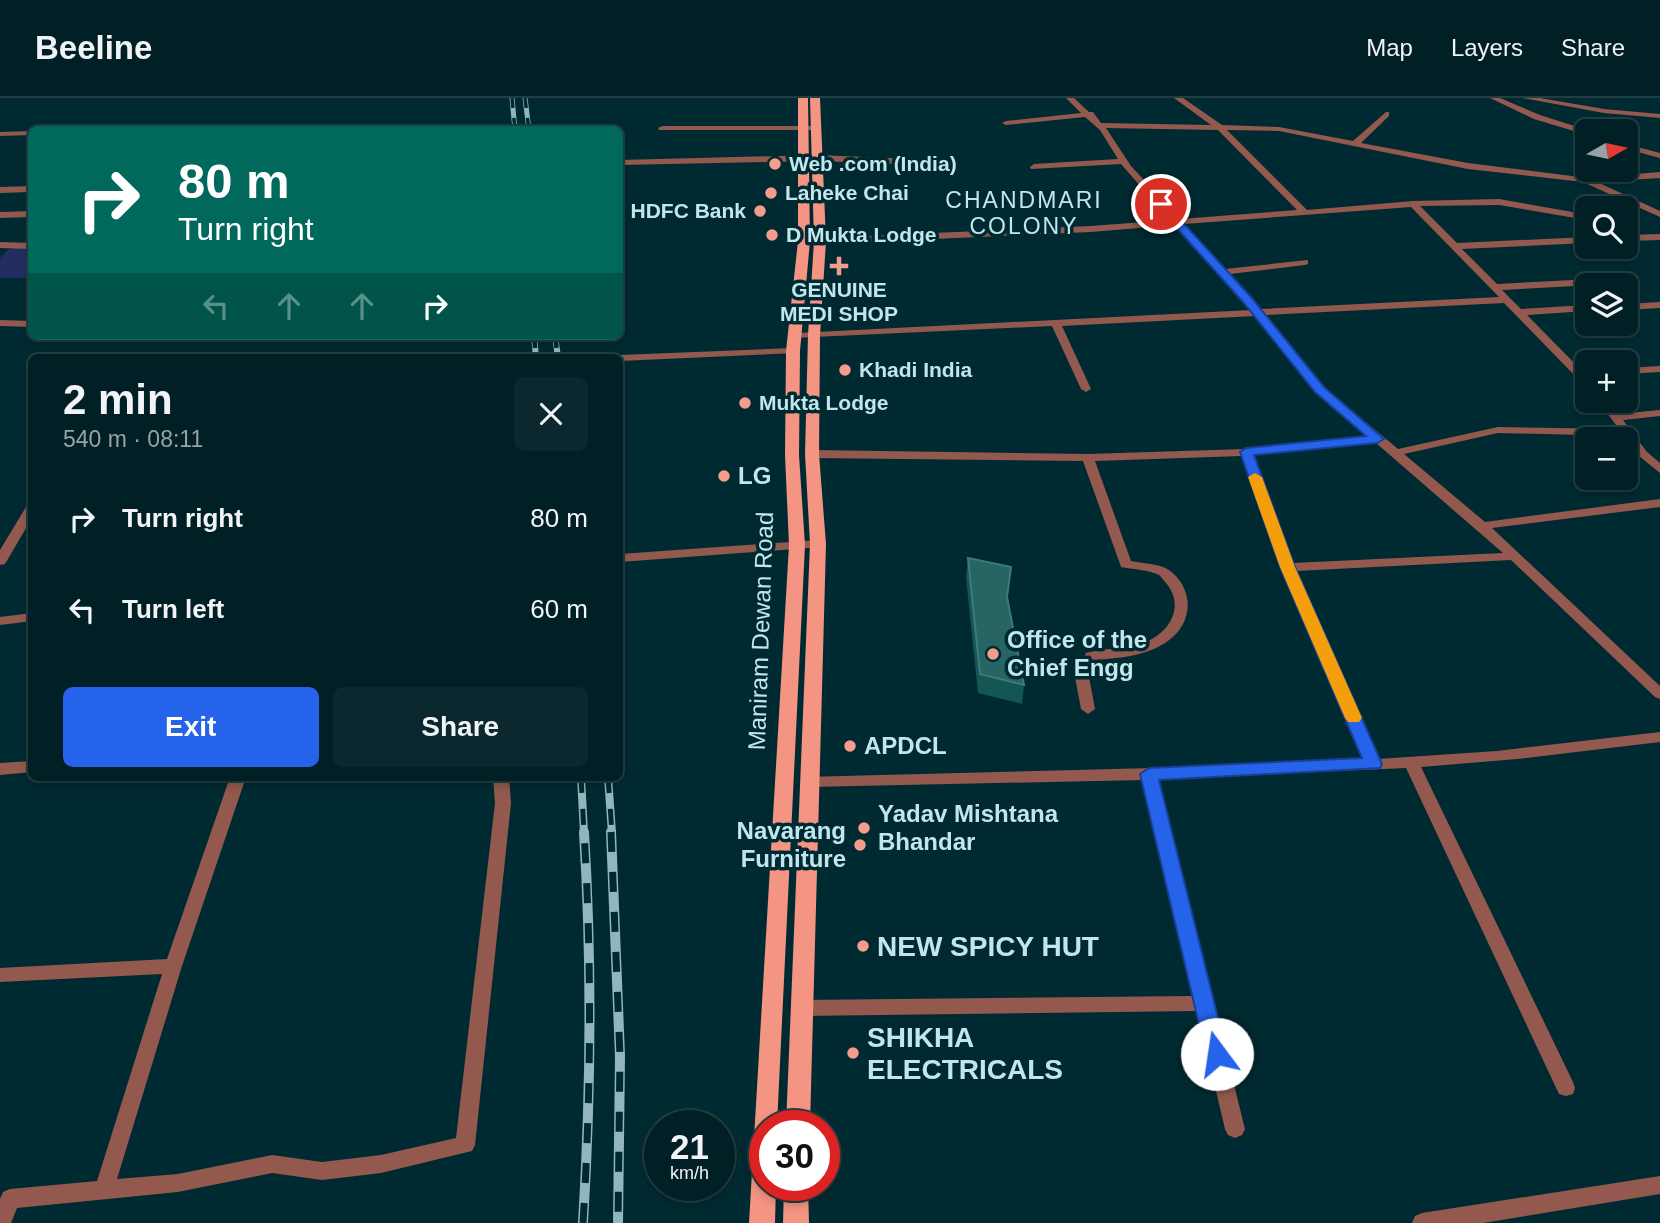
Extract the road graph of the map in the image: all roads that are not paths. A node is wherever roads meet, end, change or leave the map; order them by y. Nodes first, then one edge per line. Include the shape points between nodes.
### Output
1 (803, 98) edge
2 (816, 98) edge
3 (1070, 98) edge
4 (1178, 98) edge
5 (1494, 98) edge
6 (1526, 98) edge
7 (1563, 98) edge
8 (1576, 106) junction
9 (1660, 107) edge
10 (1090, 114) junction
11 (1386, 114) dead end
12 (1650, 116) junction
13 (1660, 116) edge
14 (1006, 123) dead end
15 (1100, 125) junction
16 (1218, 126) junction
17 (662, 128) dead end
18 (811, 128) junction
19 (1575, 129) edge
20 (28, 133) edge
21 (0, 134) edge
22 (1355, 144) junction
23 (1638, 150) edge
24 (1660, 156) edge
25 (811, 158) junction
26 (1124, 161) junction
27 (914, 162) dead end
28 (623, 163) edge
29 (1034, 167) dead end
30 (1660, 176) edge
31 (1638, 177) edge
32 (1575, 179) edge
33 (1589, 182) edge
34 (28, 189) edge
35 (0, 190) edge
36 (1413, 204) junction
37 (1304, 212) junction
38 (28, 214) edge
39 (1660, 214) edge
40 (0, 215) edge
41 (1575, 215) edge
42 (1177, 222) junction
43 (1660, 237) edge
44 (1638, 238) edge
45 (820, 240) junction
46 (1575, 241) edge
47 (0, 245) edge
48 (28, 246) edge
49 (1457, 246) junction
50 (1305, 262) dead end
51 (1222, 272) junction
52 (1575, 283) edge
53 (1494, 287) junction
54 (1506, 300) junction
55 (1660, 305) edge
56 (1638, 306) edge
57 (1575, 309) edge
58 (1257, 312) junction
59 (1518, 312) junction
60 (0, 323) edge
61 (1056, 323) junction
62 (28, 324) edge
63 (801, 341) junction
64 (623, 358) edge
65 (1575, 365) edge
66 (1660, 369) edge
67 (1638, 370) edge
68 (1086, 389) dead end
69 (1614, 413) edge
70 (1660, 413) edge
71 (1617, 417) junction
72 (1624, 427) edge
73 (1575, 432) edge
74 (1377, 439) junction
75 (1638, 443) edge
76 (1246, 452) junction
77 (1395, 453) junction
78 (812, 454) junction
79 (1088, 458) junction
80 (1660, 469) edge
81 (1660, 503) edge
82 (28, 514) edge
83 (1482, 526) junction
84 (818, 544) junction
85 (797, 545) junction
86 (1514, 556) junction
87 (623, 558) edge
88 (0, 561) edge
89 (1288, 567) junction
90 (28, 618) edge
91 (0, 621) edge
92 (1660, 694) edge
93 (1088, 709) dead end
94 (1660, 737) edge
95 (1410, 762) junction
96 (1374, 764) junction
97 (28, 766) edge
98 (0, 769) edge
99 (1149, 774) junction
100 (237, 781) edge
101 (500, 781) edge
102 (809, 781) junction
103 (173, 966) junction
104 (0, 975) edge
105 (1204, 1003) junction
106 (802, 1007) junction
107 (1566, 1088) dead end
108 (766, 1110) edge
109 (799, 1110) edge
110 (1235, 1129) dead end
111 (1660, 1185) edge
112 (104, 1190) junction
113 (763, 1201) edge
114 (796, 1201) edge
115 (1, 1223) edge
116 (762, 1223) edge
117 (796, 1223) edge
118 (1422, 1223) edge

1 - 18 main road, Maniram Dewan Road
2 - 18 main road, Maniram Dewan Road
3 - 10 street
4 - 16 street
5 - 19 street
6 - 8 street
7 - 8 street
8 - 12 street
9 - 12 street
10 - 14 street
10 - 15 street
11 - 22 street
12 - 13 street
15 - 16 street
15 - 26 street
16 - 22 street via 1279,129
16 - 37 street
17 - 18 street
18 - 25 main road, Maniram Dewan Road
20 - 21 street
22 - 32 street via 1468,166
23 - 24 street
25 - 27 street
25 - 28 street
25 - 45 main road, Maniram Dewan Road
25 - 63 main road, Maniram Dewan Road
26 - 29 street
26 - 42 street
30 - 31 street
33 - 39 street
34 - 35 street
36 - 37 street
36 - 41 street via 1499,202
36 - 49 street
37 - 42 street
38 - 40 street
42 - 45 street
42 - 51 street
43 - 44 street
45 - 63 main road, Maniram Dewan Road
46 - 49 street
47 - 48 street
49 - 53 street
50 - 51 street
51 - 58 street
52 - 53 street
53 - 54 street
54 - 58 street
54 - 59 street
55 - 56 street
57 - 59 street
58 - 61 street
58 - 74 street via 1320,389
59 - 65 street
60 - 62 street
61 - 63 street
61 - 68 street
63 - 64 street
63 - 78 main road, Maniram Dewan Road
63 - 85 main road, Maniram Dewan Road via 792,455
66 - 67 street
69 - 71 street
70 - 71 street
71 - 72 street
73 - 77 street via 1498,430
74 - 76 street
74 - 77 street
75 - 80 street
76 - 79 street
76 - 89 street
77 - 83 street
78 - 79 street
78 - 84 main road, Maniram Dewan Road
79 - 93 street via 1126,564 1163,572 1180,591 1179,618 1163,640 1128,652 1091,656 1082,677
81 - 83 street
82 - 88 street
83 - 86 street
84 - 85 street
84 - 102 main road, Maniram Dewan Road
85 - 87 street
85 - 108 main road, Maniram Dewan Road
86 - 89 street
86 - 92 street
89 - 96 street
90 - 91 street
94 - 95 street
95 - 96 street
95 - 107 street
96 - 99 street
97 - 98 street
99 - 102 street
99 - 105 street
100 - 103 street
101 - 112 street via 503,803 465,1145 357,1167 321,1171 272,1164 178,1183
102 - 106 main road, Maniram Dewan Road
103 - 104 street
103 - 112 street
105 - 106 street
105 - 110 street
106 - 109 main road, Maniram Dewan Road
111 - 118 street
112 - 115 street via 10,1199
113 - 116 main road
114 - 117 main road

